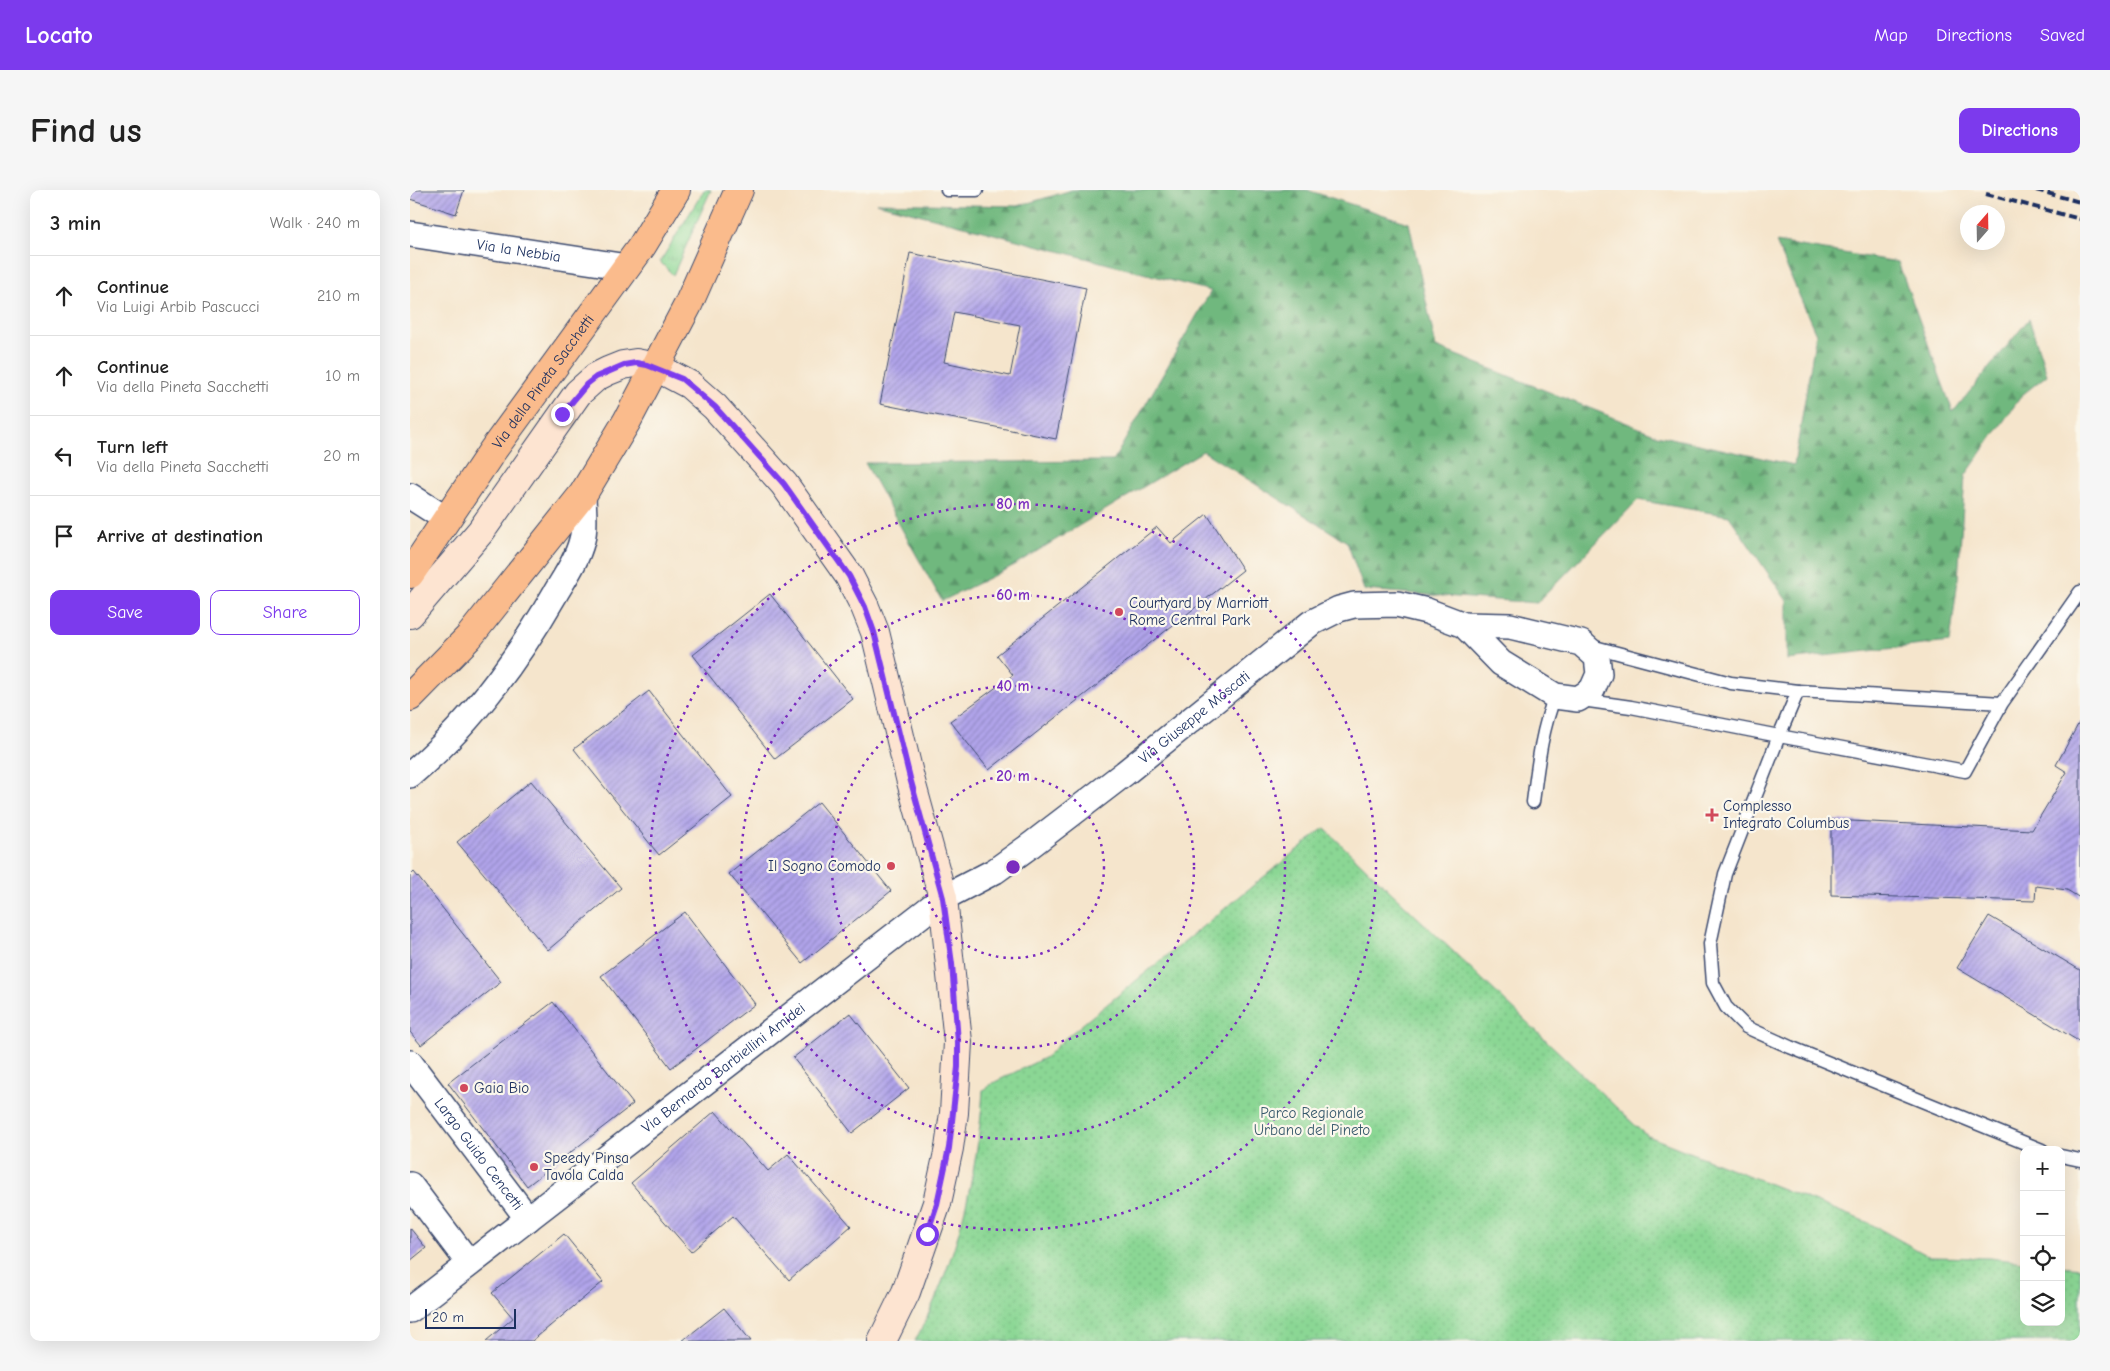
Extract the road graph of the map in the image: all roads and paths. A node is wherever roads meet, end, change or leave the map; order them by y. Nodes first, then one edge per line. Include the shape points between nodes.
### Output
1 (676, 190) edge
2 (739, 190) edge
3 (947, 190) edge
4 (978, 190) edge
5 (410, 234) edge
6 (627, 267) junction
7 (656, 367) junction
8 (583, 494) junction
9 (410, 496) edge
10 (446, 519) junction
11 (410, 574) edge
12 (2080, 592) edge
13 (410, 614) edge
14 (1464, 625) junction
15 (1581, 643) junction
16 (1798, 691) junction
17 (410, 697) edge
18 (1566, 698) junction
19 (2002, 703) junction
20 (1779, 736) junction
21 (410, 775) edge
22 (1533, 802) dead end
23 (943, 898) junction
24 (411, 1068) edge
25 (2032, 1146) edge
26 (2065, 1157) edge
27 (2080, 1160) edge
28 (410, 1185) edge
29 (528, 1219) junction
30 (469, 1263) junction
31 (410, 1310) edge
32 (882, 1341) edge

1 - 6 main road, Via della Pineta Sacchetti
2 - 7 main road via 692,298
3 - 4 lane
5 - 6 street, Via la Nebbia
6 - 10 main road, Via della Pineta Sacchetti
7 - 8 main road
7 - 13 street via 636,363 624,365 596,377 582,388 481,531
7 - 23 street via 682,379 715,407 784,484 849,576 874,632
8 - 17 main road via 469,636
8 - 21 street via 584,532 578,553 538,624 455,733
9 - 10 street
10 - 11 main road, Via della Pineta Sacchetti
12 - 19 lane
14 - 15 street, Via Giuseppe Moscati via 1510,626
14 - 18 street, Via Giuseppe Moscati via 1501,662
14 - 23 street, Via Giuseppe Moscati via 1397,604 1354,605 1324,616 1031,845 995,871
15 - 16 lane via 1731,683
15 - 18 street via 1597,656 1599,674 1592,690
16 - 19 lane
16 - 20 lane
18 - 20 lane via 1631,707
18 - 22 lane via 1547,718 1539,747
19 - 20 lane via 1965,771
20 - 25 lane via 1725,874 1710,944 1714,983 1726,1006 1746,1026 1790,1047
23 - 29 street, Via Bernardo Barbiellini Amidei
23 - 32 street via 958,1042 949,1148 927,1234 906,1292
24 - 29 street, Largo Guido Cencetti
26 - 27 lane
28 - 30 street
29 - 30 street, Via Bernardo Barbiellini Amidei
30 - 31 street, Via Bernardo Barbiellini Amidei

